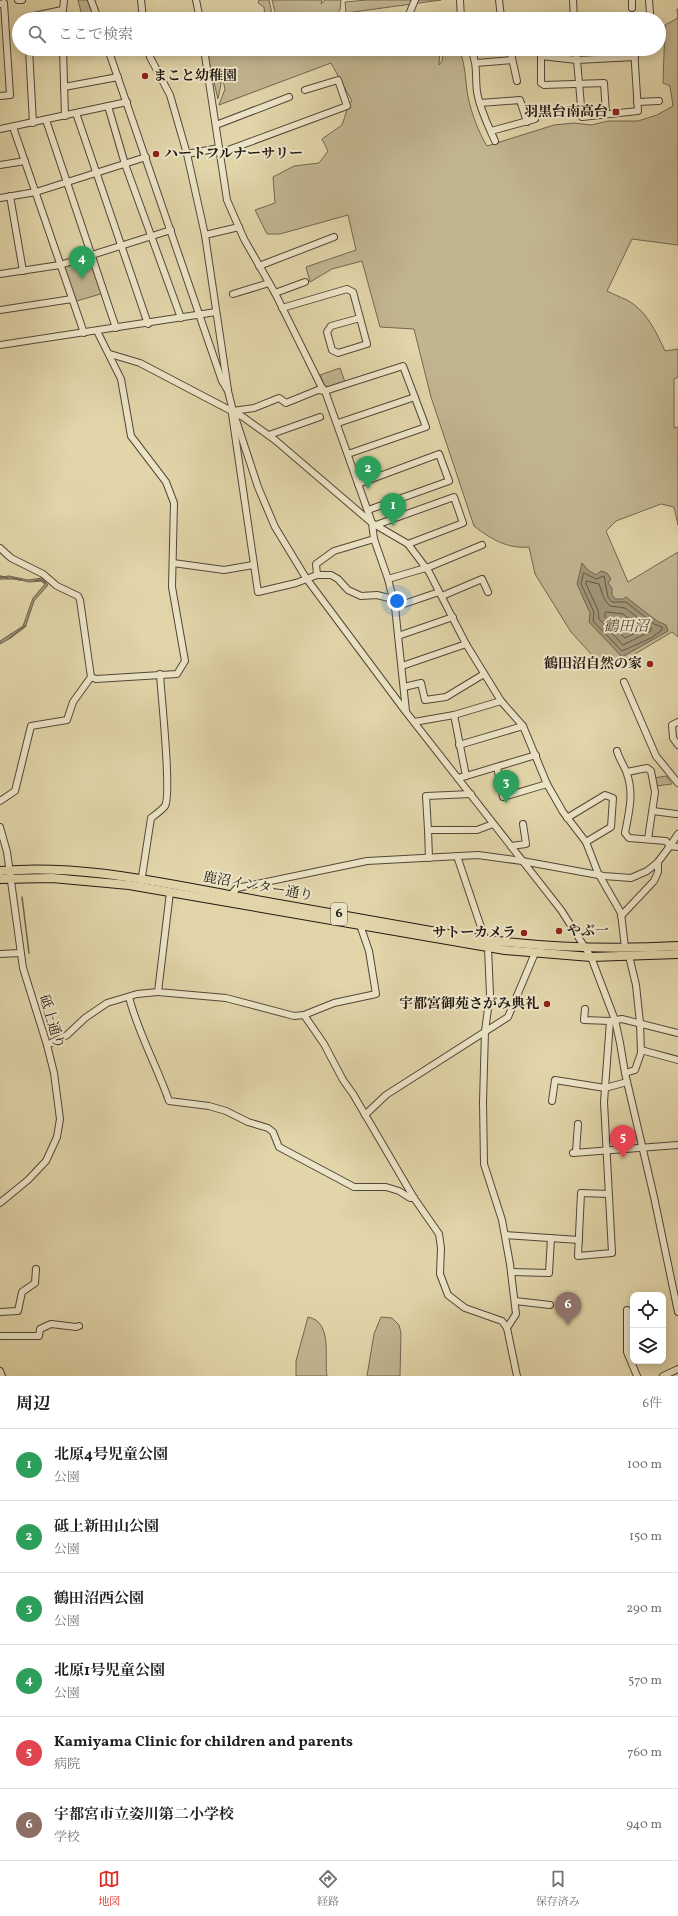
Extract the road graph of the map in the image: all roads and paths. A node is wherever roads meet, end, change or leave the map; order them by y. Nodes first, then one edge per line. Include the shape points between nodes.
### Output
1 (18, 0) edge
2 (22, 0) edge
3 (64, 0) edge
4 (91, 0) edge
5 (141, 0) edge
6 (196, 0) edge
7 (416, 0) edge
8 (460, 0) edge
9 (499, 0) edge
10 (573, 0) edge
11 (632, 0) edge
12 (649, 0) edge
13 (0, 4) edge
14 (632, 8) dead end
15 (62, 10) joint
16 (53, 12) edge
17 (95, 12) edge
18 (142, 12) edge
19 (199, 12) edge
20 (410, 12) edge
21 (461, 12) edge
22 (500, 12) edge
23 (574, 12) edge
24 (650, 12) edge
25 (3, 29) edge
26 (3, 48) edge
27 (29, 56) edge
28 (63, 56) edge
29 (110, 56) edge
30 (150, 56) edge
31 (205, 56) edge
32 (474, 56) edge
33 (511, 56) edge
34 (577, 56) edge
35 (635, 57) joint
36 (512, 60) junction
37 (577, 60) junction
38 (476, 63) junction
39 (0, 67) edge
40 (8, 68) junction
41 (118, 77) junction
42 (517, 81) dead end
43 (579, 85) junction
44 (64, 87) junction
45 (305, 90) dead end
46 (0, 96) edge
47 (289, 97) dead end
48 (659, 101) dead end
49 (127, 102) junction
50 (637, 102) junction
51 (480, 103) junction
52 (108, 106) junction
53 (76, 113) junction
54 (606, 114) junction
55 (65, 116) junction
56 (46, 120) junction
57 (535, 120) dead end
58 (526, 122) junction
59 (33, 123) junction
60 (216, 125) junction
61 (14, 127) junction
62 (0, 129) edge
63 (491, 132) junction
64 (495, 141) dead end
65 (220, 150) junction
66 (188, 154) junction
67 (146, 157) junction
68 (25, 161) junction
69 (125, 164) junction
70 (0, 165) edge
71 (97, 173) junction
72 (66, 183) junction
73 (36, 192) junction
74 (10, 196) junction
75 (0, 198) edge
76 (239, 227) junction
77 (171, 230) junction
78 (204, 235) junction
79 (151, 236) junction
80 (334, 237) dead end
81 (122, 246) junction
82 (92, 256) junction
83 (60, 265) junction
84 (259, 266) junction
85 (23, 271) junction
86 (0, 274) edge
87 (305, 282) dead end
88 (269, 283) junction
89 (275, 293) junction
90 (233, 294) dead end
91 (72, 299) junction
92 (282, 308) junction
93 (0, 310) edge
94 (216, 312) junction
95 (200, 316) junction
96 (182, 318) junction
97 (360, 318) junction
98 (148, 324) junction
99 (116, 328) junction
100 (97, 331) junction
101 (84, 333) junction
102 (0, 345) edge
103 (110, 354) junction
104 (228, 391) junction
105 (325, 391) junction
106 (415, 397) junction
107 (233, 411) junction
108 (320, 417) dead end
109 (338, 423) junction
110 (269, 435) junction
111 (348, 454) junction
112 (358, 484) junction
113 (368, 510) junction
114 (374, 524) junction
115 (374, 539) junction
116 (408, 544) junction
117 (482, 545) dead end
118 (0, 548) edge
119 (173, 563) junction
120 (254, 565) junction
121 (425, 567) junction
122 (317, 575) junction
123 (306, 578) junction
124 (388, 579) junction
125 (488, 592) dead end
126 (441, 594) junction
127 (393, 599) junction
128 (395, 607) junction
129 (453, 617) junction
130 (398, 636) junction
131 (466, 644) junction
132 (402, 666) junction
133 (160, 674) junction
134 (484, 674) junction
135 (91, 677) junction
136 (624, 682) dead end
137 (404, 687) junction
138 (501, 701) junction
139 (406, 712) junction
140 (454, 715) junction
141 (414, 722) junction
142 (678, 722) edge
143 (523, 726) junction
144 (459, 745) junction
145 (678, 745) edge
146 (617, 751) dead end
147 (536, 755) junction
148 (497, 767) junction
149 (627, 772) junction
150 (466, 776) junction
151 (458, 778) junction
152 (678, 783) edge
153 (547, 784) junction
154 (471, 794) junction
155 (0, 801) edge
156 (653, 811) junction
157 (676, 814) dead end
158 (567, 818) junction
159 (493, 824) junction
160 (523, 824) dead end
161 (0, 827) edge
162 (428, 830) junction
163 (678, 834) edge
164 (648, 839) junction
165 (586, 842) junction
166 (511, 846) junction
167 (670, 846) junction
168 (678, 847) edge
169 (457, 856) junction
170 (429, 858) junction
171 (522, 861) junction
172 (658, 862) junction
173 (0, 871) edge
174 (10, 874) junction
175 (600, 875) junction
176 (0, 879) edge
177 (140, 883) junction
178 (170, 892) junction
179 (228, 899) junction
180 (621, 916) junction
181 (359, 922) junction
182 (485, 940) junction
183 (678, 946) edge
184 (488, 948) junction
185 (586, 948) junction
186 (627, 952) junction
187 (20, 953) junction
188 (535, 953) junction
189 (0, 954) edge
190 (678, 954) edge
191 (591, 956) junction
192 (158, 992) junction
193 (129, 997) junction
194 (584, 1009) dead end
195 (304, 1015) junction
196 (612, 1020) junction
197 (640, 1023) junction
198 (485, 1031) junction
199 (678, 1033) edge
200 (47, 1045) junction
201 (641, 1050) junction
202 (678, 1060) edge
203 (625, 1073) junction
204 (627, 1082) junction
205 (605, 1088) junction
206 (552, 1101) dead end
207 (365, 1115) junction
208 (578, 1124) dead end
209 (678, 1145) edge
210 (642, 1147) junction
211 (606, 1149) junction
212 (608, 1194) junction
213 (414, 1198) junction
214 (0, 1203) edge
215 (504, 1235) junction
216 (550, 1238) junction
217 (579, 1240) junction
218 (36, 1269) dead end
219 (511, 1272) junction
220 (514, 1301) junction
221 (550, 1305) dead end
222 (626, 1310) dead end
223 (0, 1312) edge
224 (678, 1312) edge
225 (79, 1326) dead end
226 (507, 1328) junction
227 (0, 1336) edge
228 (678, 1369) edge
229 (0, 1371) edge
230 (2, 1376) edge
231 (517, 1376) edge
232 (637, 1376) edge
233 (663, 1376) edge

1 - 2 street
3 - 15 street
4 - 17 street
5 - 18 street
6 - 19 street
7 - 20 street
8 - 21 street
9 - 22 street
10 - 23 street
11 - 14 street
12 - 24 street
13 - 25 street via 4,3
15 - 16 street
25 - 26 street
26 - 40 street
27 - 59 street
28 - 44 street
29 - 41 street
30 - 66 street via 172,100
31 - 60 street
32 - 38 street
33 - 36 street
34 - 37 street
35 - 37 street
35 - 50 street
36 - 38 street
36 - 42 street
37 - 43 street
37 - 43 street via 541,56 541,83
38 - 51 street
39 - 40 street
40 - 46 street via 10,95
41 - 44 street
41 - 49 street
43 - 54 street via 582,117
43 - 54 street via 604,82
44 - 55 street
45 - 65 street via 338,80 347,106
47 - 60 street
48 - 50 street
49 - 52 street
49 - 67 street
50 - 54 street via 638,111
51 - 58 street via 520,100
51 - 63 street via 482,114
52 - 53 street
52 - 69 street
53 - 55 street
53 - 71 street
55 - 56 street
56 - 59 street
56 - 72 street
57 - 58 street
58 - 63 street
59 - 61 street
60 - 65 street
61 - 62 street
61 - 68 street
63 - 64 street
65 - 66 street
65 - 76 street via 227,200
66 - 78 street
67 - 69 street
67 - 77 street
68 - 70 street
68 - 73 street
69 - 71 street
69 - 79 street
71 - 72 street
71 - 81 street
72 - 73 street
72 - 82 street
73 - 74 street
73 - 83 street
74 - 75 street
74 - 85 street
76 - 78 street
76 - 84 street
77 - 79 street
77 - 95 street
78 - 94 street
79 - 81 street
79 - 96 street
80 - 84 street
81 - 82 street
81 - 98 street
82 - 83 street
82 - 99 street
83 - 85 street
83 - 91 street
84 - 88 street
85 - 86 street
87 - 89 street
88 - 89 street
88 - 90 street
89 - 92 street
91 - 93 street
91 - 101 street
92 - 97 street via 348,288 353,292
92 - 105 street
94 - 95 street
94 - 104 street
95 - 96 street
95 - 104 street via 222,381
96 - 98 street
97 - 97 street via 367,344 338,353 332,350 327,332 331,326
98 - 99 street
99 - 100 street
100 - 101 street
100 - 103 street
101 - 102 street
103 - 107 street via 140,362
103 - 119 street via 120,379 132,436 166,482 174,503
104 - 107 street
105 - 106 street via 403,366
105 - 107 street via 318,390 286,402 279,398 254,408
105 - 109 street
106 - 109 street
106 - 111 street via 426,427
107 - 110 street
107 - 120 street via 231,416
107 - 123 street via 258,488 275,527
108 - 110 street
109 - 111 street
110 - 114 street
111 - 112 street
112 - 113 street
112 - 113 street via 439,454 449,481
113 - 114 street
114 - 115 street
114 - 116 street
114 - 116 street via 454,497 463,524
115 - 122 street via 334,551 316,564
115 - 124 street
116 - 121 street
117 - 121 street
118 - 135 street via 11,558 78,596
119 - 120 street via 224,570
119 - 133 street via 172,587 185,662 178,674
120 - 123 street via 258,592
121 - 124 street
121 - 126 street
122 - 123 street
122 - 127 street via 330,575 338,579 348,590 361,596 377,595
123 - 139 street
124 - 127 street
125 - 126 street via 482,578
126 - 128 street
126 - 129 street
127 - 128 street
128 - 130 street
129 - 130 street
129 - 131 street
130 - 132 street
131 - 132 street
131 - 134 street
132 - 137 street
133 - 135 street via 96,680
133 - 177 street via 167,800 165,806 151,818
134 - 137 street via 446,697 425,700 421,683
134 - 138 street
135 - 155 street via 73,702 68,720 31,726 15,792
136 - 152 street via 656,756
137 - 139 street
138 - 140 street
138 - 143 street
139 - 141 street
140 - 141 street
140 - 144 street
141 - 151 street
142 - 145 street via 672,725 673,738
143 - 144 street
143 - 147 street
144 - 150 street
146 - 149 street
147 - 148 street
147 - 153 street
148 - 150 street
148 - 153 street via 503,797
149 - 156 street via 647,768 651,771
149 - 164 street via 632,796 625,833 629,838
150 - 151 street
151 - 154 street
153 - 158 street
154 - 159 street
154 - 162 street via 426,796
156 - 157 street
156 - 164 street
158 - 165 street
158 - 165 street via 606,795 613,798 611,827
159 - 162 street via 477,830
159 - 166 street
160 - 166 street via 526,844
161 - 174 street, 砥上通り
162 - 170 street
163 - 167 street
164 - 167 street via 666,841
165 - 175 street
166 - 171 street
167 - 168 street
167 - 172 street
169 - 170 street
169 - 171 street
169 - 182 street
170 - 179 street via 367,861 237,888
171 - 175 street
171 - 185 street via 561,910
172 - 175 street via 640,875 631,878
172 - 180 street via 658,872 654,881
173 - 174 main road, 鹿沼インター通り / 6
174 - 176 main road, 鹿沼インター通り / 6
174 - 177 main road, 鹿沼インター通り / 6 via 72,871
174 - 187 street, 砥上通り
175 - 180 street
177 - 178 main road, 鹿沼インター通り / 6
177 - 179 main road, 鹿沼インター通り / 6
178 - 179 main road, 鹿沼インター通り / 6
178 - 192 street
179 - 181 main road, 鹿沼インター通り / 6
180 - 186 street
181 - 182 main road, 鹿沼インター通り / 6
181 - 184 main road, 鹿沼インター通り / 6
181 - 195 street via 369,951 376,994 334,1003
182 - 184 street
182 - 185 main road, 鹿沼インター通り / 6
183 - 186 main road, 鹿沼インター通り / 6
184 - 188 main road, 鹿沼インター通り / 6
184 - 198 street via 490,994
185 - 186 main road, 鹿沼インター通り / 6
185 - 191 street
186 - 190 main road, 鹿沼インター通り / 6
186 - 191 main road, 鹿沼インター通り / 6
186 - 197 street via 636,985
187 - 189 street
187 - 200 street, 砥上通り via 26,983
188 - 191 main road, 鹿沼インター通り / 6
188 - 198 street via 508,1017
191 - 196 street
192 - 193 street
192 - 195 street via 226,998 294,1016
193 - 200 street via 107,1003 85,1018 67,1035
193 - 213 street via 133,1013 169,1101 209,1106 268,1128 273,1132 279,1147 354,1187 386,1187
194 - 196 street via 584,1020
195 - 207 street
196 - 197 street via 622,1019
196 - 203 street
196 - 205 street
197 - 199 street
197 - 201 street
198 - 207 street via 386,1095
198 - 215 street via 484,1164 502,1220
200 - 214 street, 砥上通り via 60,1119 57,1137 46,1161
201 - 202 street
201 - 203 street via 635,1070
203 - 204 street
204 - 205 street
204 - 210 street
205 - 206 street via 555,1080
205 - 211 street
207 - 213 street
208 - 211 street via 574,1152
209 - 210 street
210 - 211 street
210 - 224 street
211 - 212 street
212 - 217 street via 581,1193
212 - 217 street via 612,1253 578,1256
213 - 226 street via 439,1234 440,1274 448,1295 465,1308 502,1321
215 - 216 street
215 - 219 street
216 - 217 street
216 - 219 street via 549,1273
218 - 223 street via 35,1283 22,1292 18,1311
219 - 220 street
220 - 221 street
220 - 226 street via 516,1314
222 - 232 street via 627,1352
225 - 227 street via 51,1324 40,1329 39,1336
226 - 231 street
228 - 233 street
229 - 230 street

